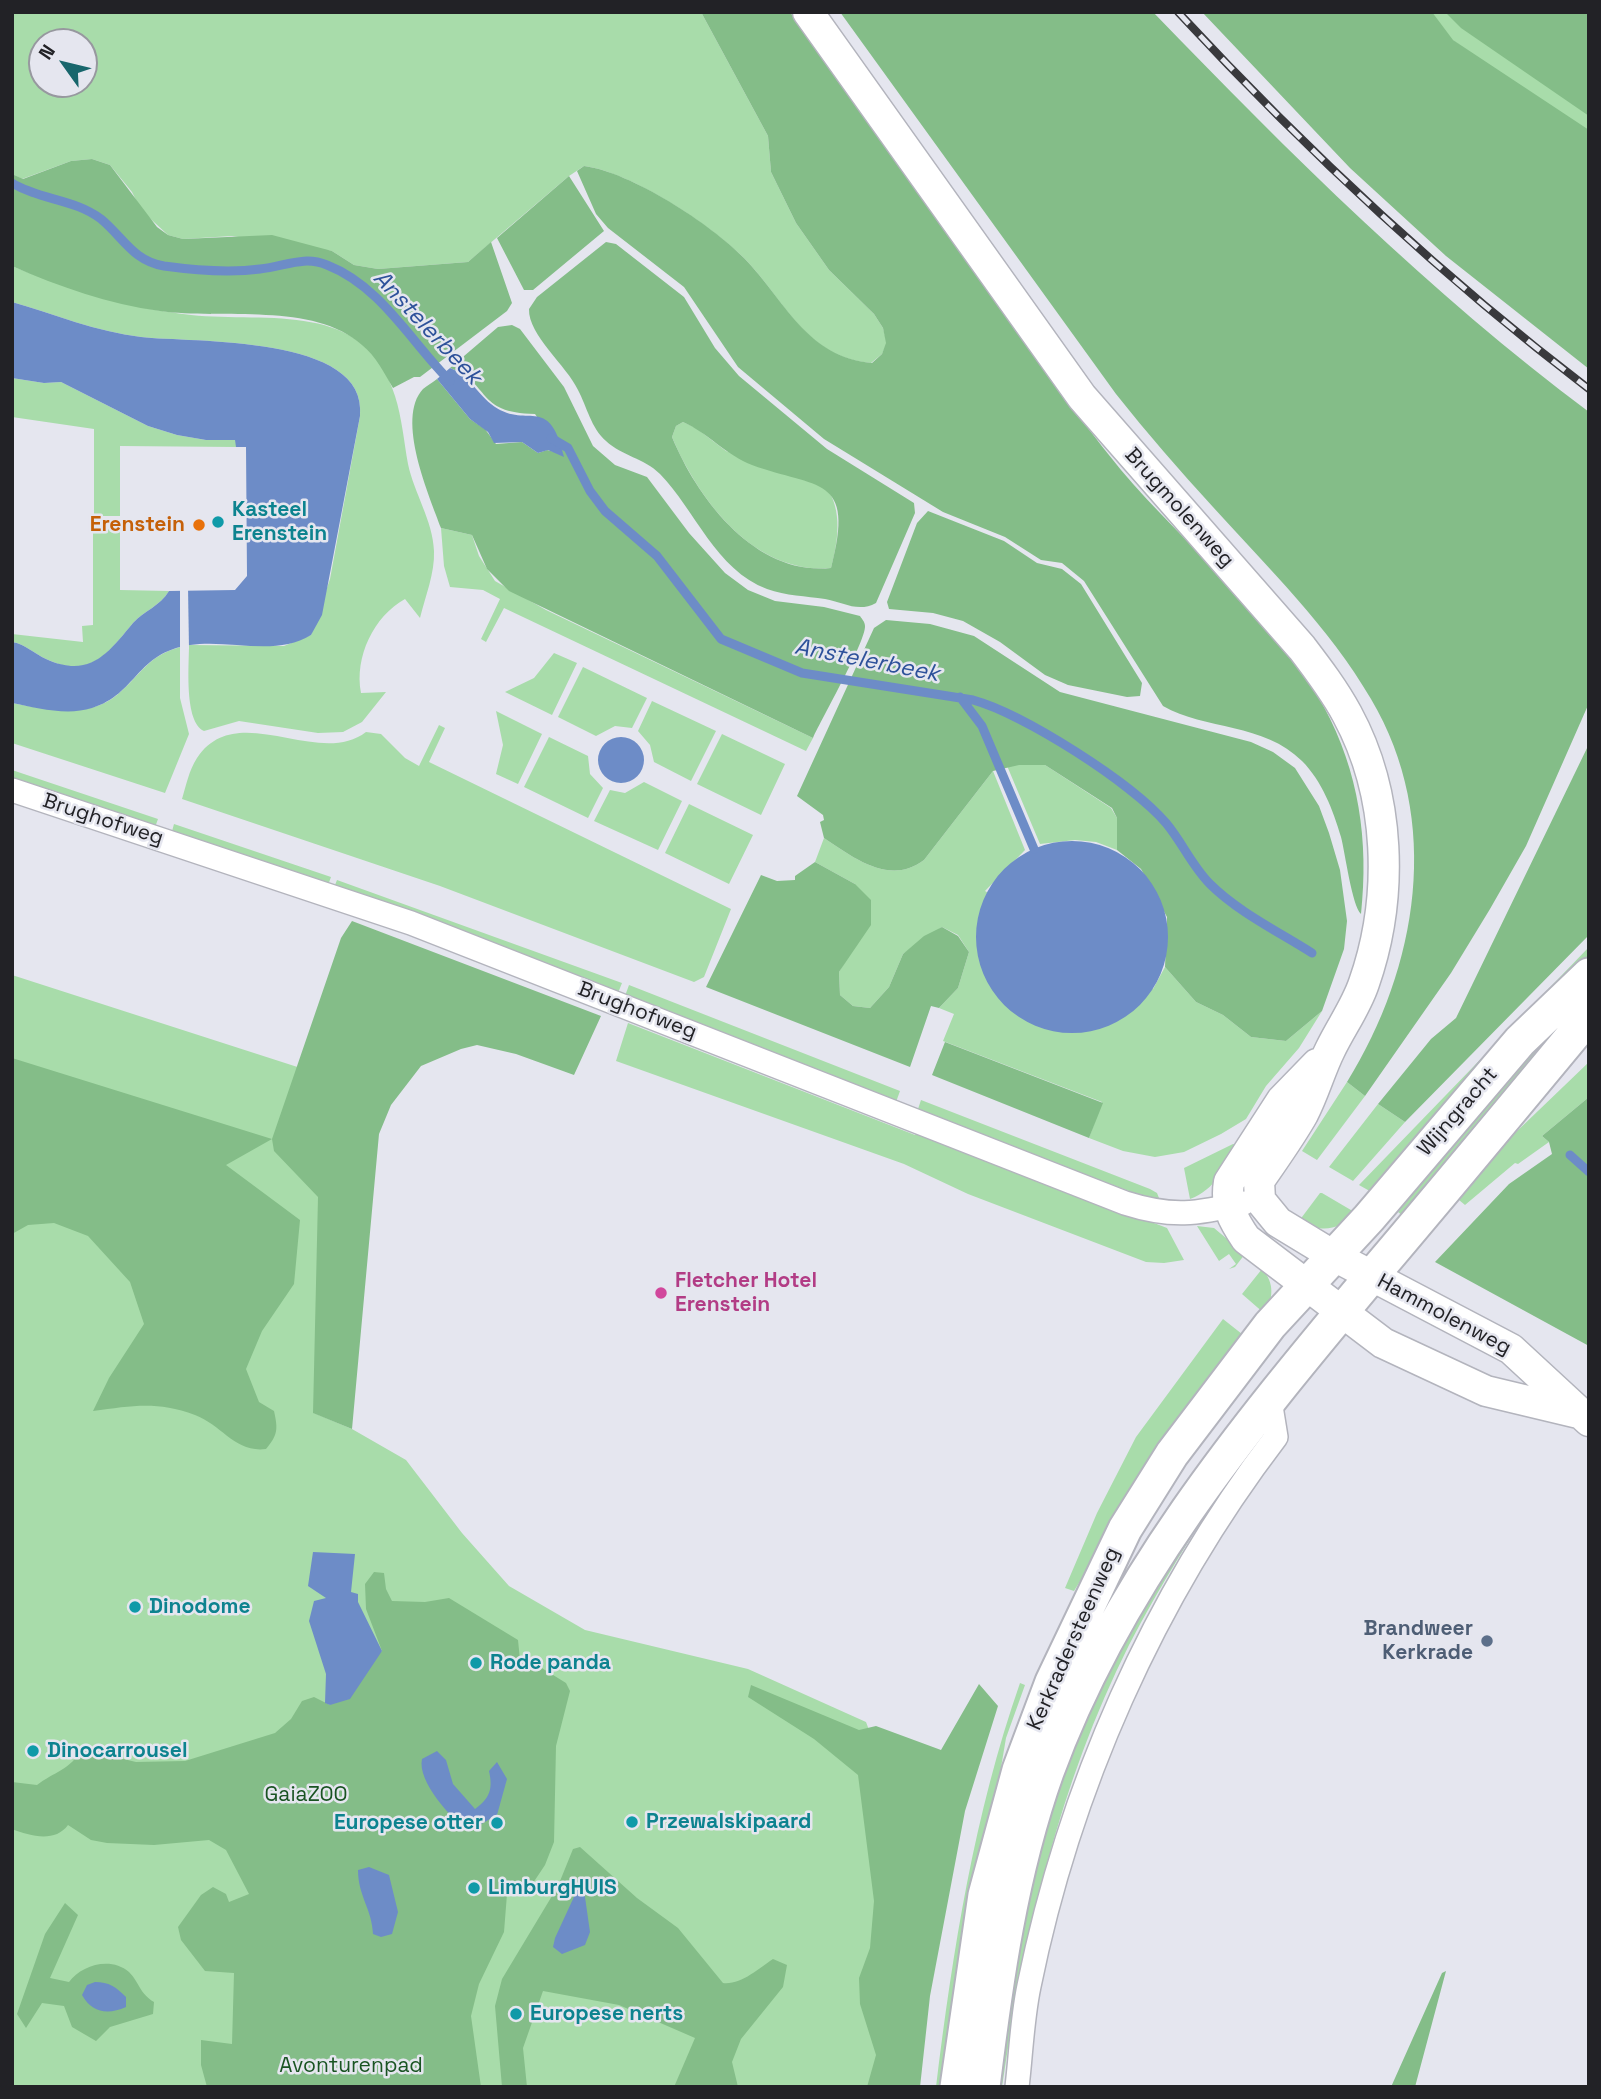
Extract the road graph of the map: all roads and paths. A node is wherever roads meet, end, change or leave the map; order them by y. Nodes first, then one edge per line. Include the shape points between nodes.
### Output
1 (808, 12) edge
2 (12, 790) edge
3 (1589, 975) edge
4 (1589, 1016) edge
5 (1330, 1051) junction
6 (1259, 1200) junction
7 (1228, 1207) junction
8 (1334, 1256) junction
9 (1372, 1276) junction
10 (1305, 1286) junction
11 (1341, 1314) junction
12 (1270, 1400) junction
13 (1583, 1417) edge
14 (957, 2087) edge
15 (983, 2087) edge
16 (1017, 2087) edge

1 - 5 street, Brugmolenweg via 1082,397 1302,648 1348,715 1374,782 1381,816 1384,889 1372,959
2 - 7 street, Brughofweg via 411,923 1125,1203 1159,1214
3 - 8 main road, Wijngracht via 1520,1041
4 - 9 main road, Wijngracht
5 - 6 street, Brugmolenweg via 1303,1113 1259,1181
5 - 7 street, Brugmolenweg via 1282,1100 1249,1146 1229,1182
6 - 7 street, Brughofweg
6 - 8 street via 1278,1222
7 - 10 street, Hammolenweg via 1246,1239
8 - 9 street, Hammolenweg
8 - 10 main road, Kerkradersteenweg
9 - 11 main road, Kerkradersteenweg
9 - 13 street, Hammolenweg via 1511,1349
10 - 11 street, Hammolenweg
10 - 14 main road, Kerkradersteenweg via 1221,1387 1145,1496 1111,1555 1052,1682 1019,1770 985,1895
11 - 12 main road, Kerkradersteenweg
11 - 13 street, Hammolenweg via 1383,1343 1486,1391
12 - 15 main road, Kerkradersteenweg via 1153,1558 1069,1717 1019,1868
12 - 16 street via 1276,1437 1206,1535 1166,1606 1079,1803 1028,1988

